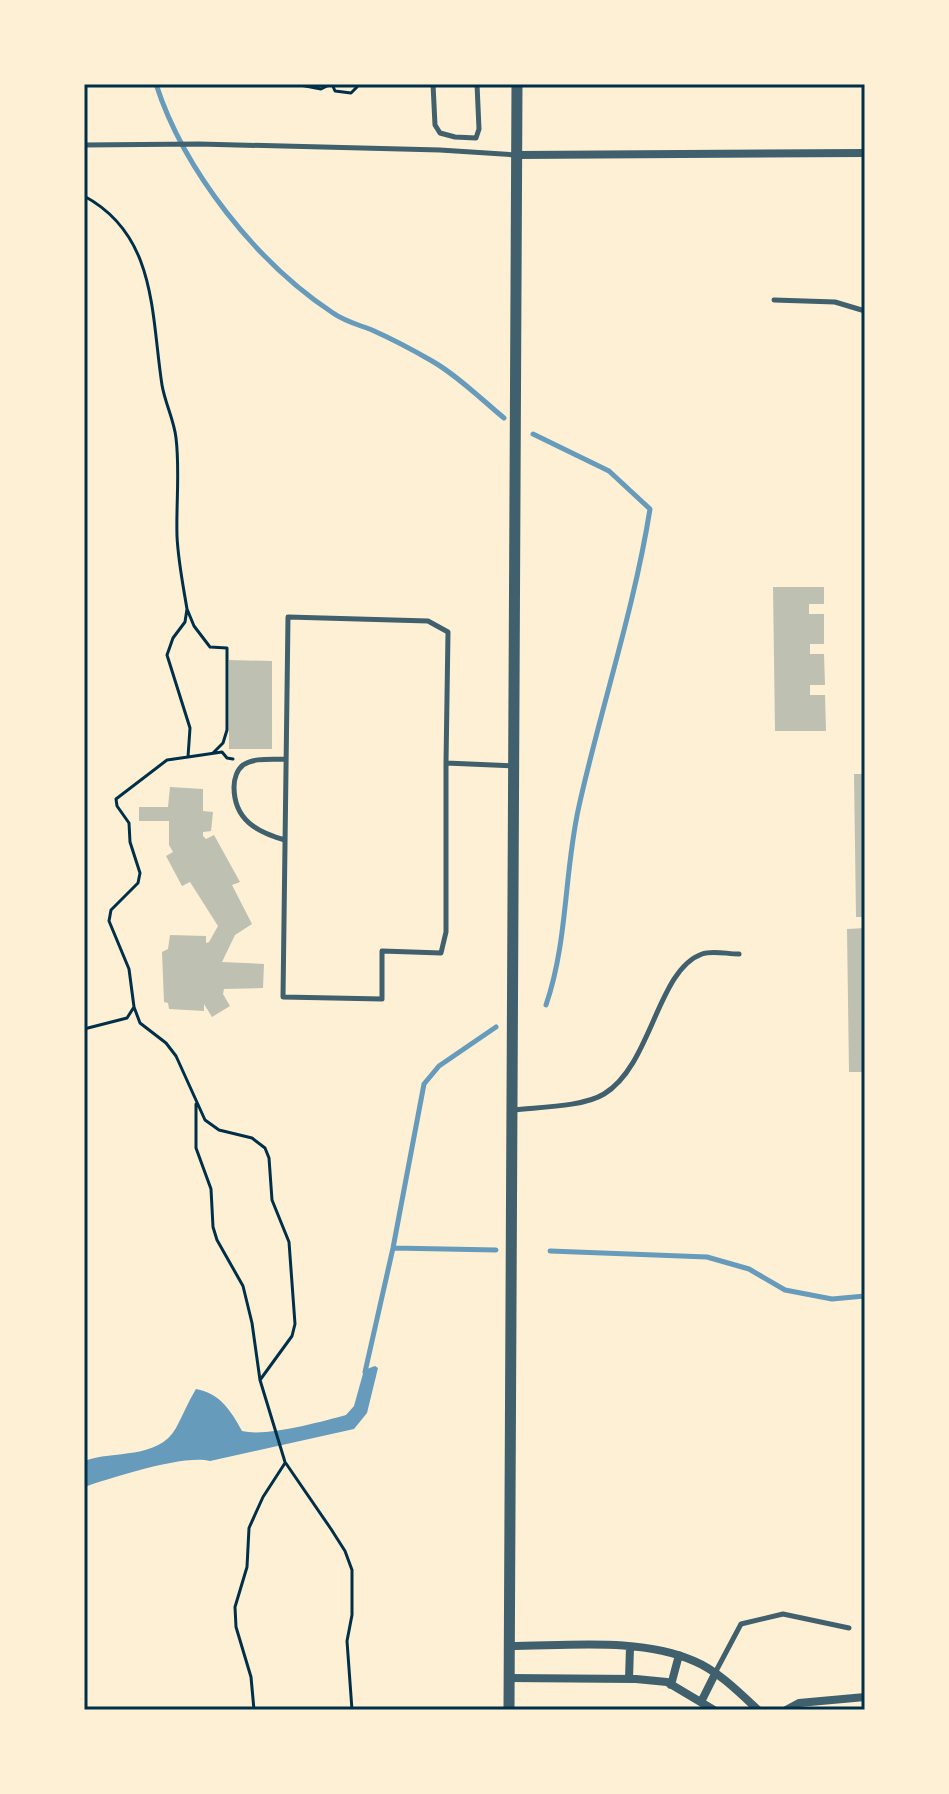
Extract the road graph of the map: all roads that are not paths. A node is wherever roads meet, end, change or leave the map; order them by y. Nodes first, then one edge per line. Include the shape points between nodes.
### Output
1 (433, 84) edge
2 (477, 84) edge
3 (517, 84) edge
4 (84, 145) edge
5 (865, 153) edge
6 (517, 155) junction
7 (774, 300) dead end
8 (865, 311) edge
9 (286, 759) junction
10 (446, 763) junction
11 (514, 766) junction
12 (285, 840) junction
13 (739, 954) dead end
14 (512, 1110) junction
15 (849, 1628) dead end
16 (509, 1646) junction
17 (630, 1647) junction
18 (679, 1655) junction
19 (715, 1674) junction
20 (508, 1678) junction
21 (629, 1679) junction
22 (671, 1685) junction
23 (865, 1697) edge
24 (701, 1702) junction
25 (509, 1710) edge
26 (714, 1710) edge
27 (758, 1710) edge
28 (786, 1710) edge

1 - 2 lane via 440,133 469,139 476,138 479,129
3 - 6 street
4 - 6 lane
5 - 6 street
6 - 11 street
7 - 8 lane via 835,302
9 - 10 lane via 288,617 428,621 448,632
9 - 12 lane
9 - 12 lane via 252,761 235,779 240,815 258,830
10 - 11 lane
10 - 12 lane via 446,932 441,953 382,951 382,999 283,997
11 - 14 street
13 - 14 lane via 705,952 692,958 672,982 628,1071 606,1093
14 - 16 street
15 - 19 lane via 783,1614 741,1624
16 - 17 street
16 - 20 street
17 - 18 street
17 - 21 street
18 - 19 street
18 - 22 street
19 - 24 street
19 - 27 street
20 - 21 street
20 - 25 street
21 - 22 street
22 - 24 street
23 - 28 street via 799,1703
24 - 26 street

